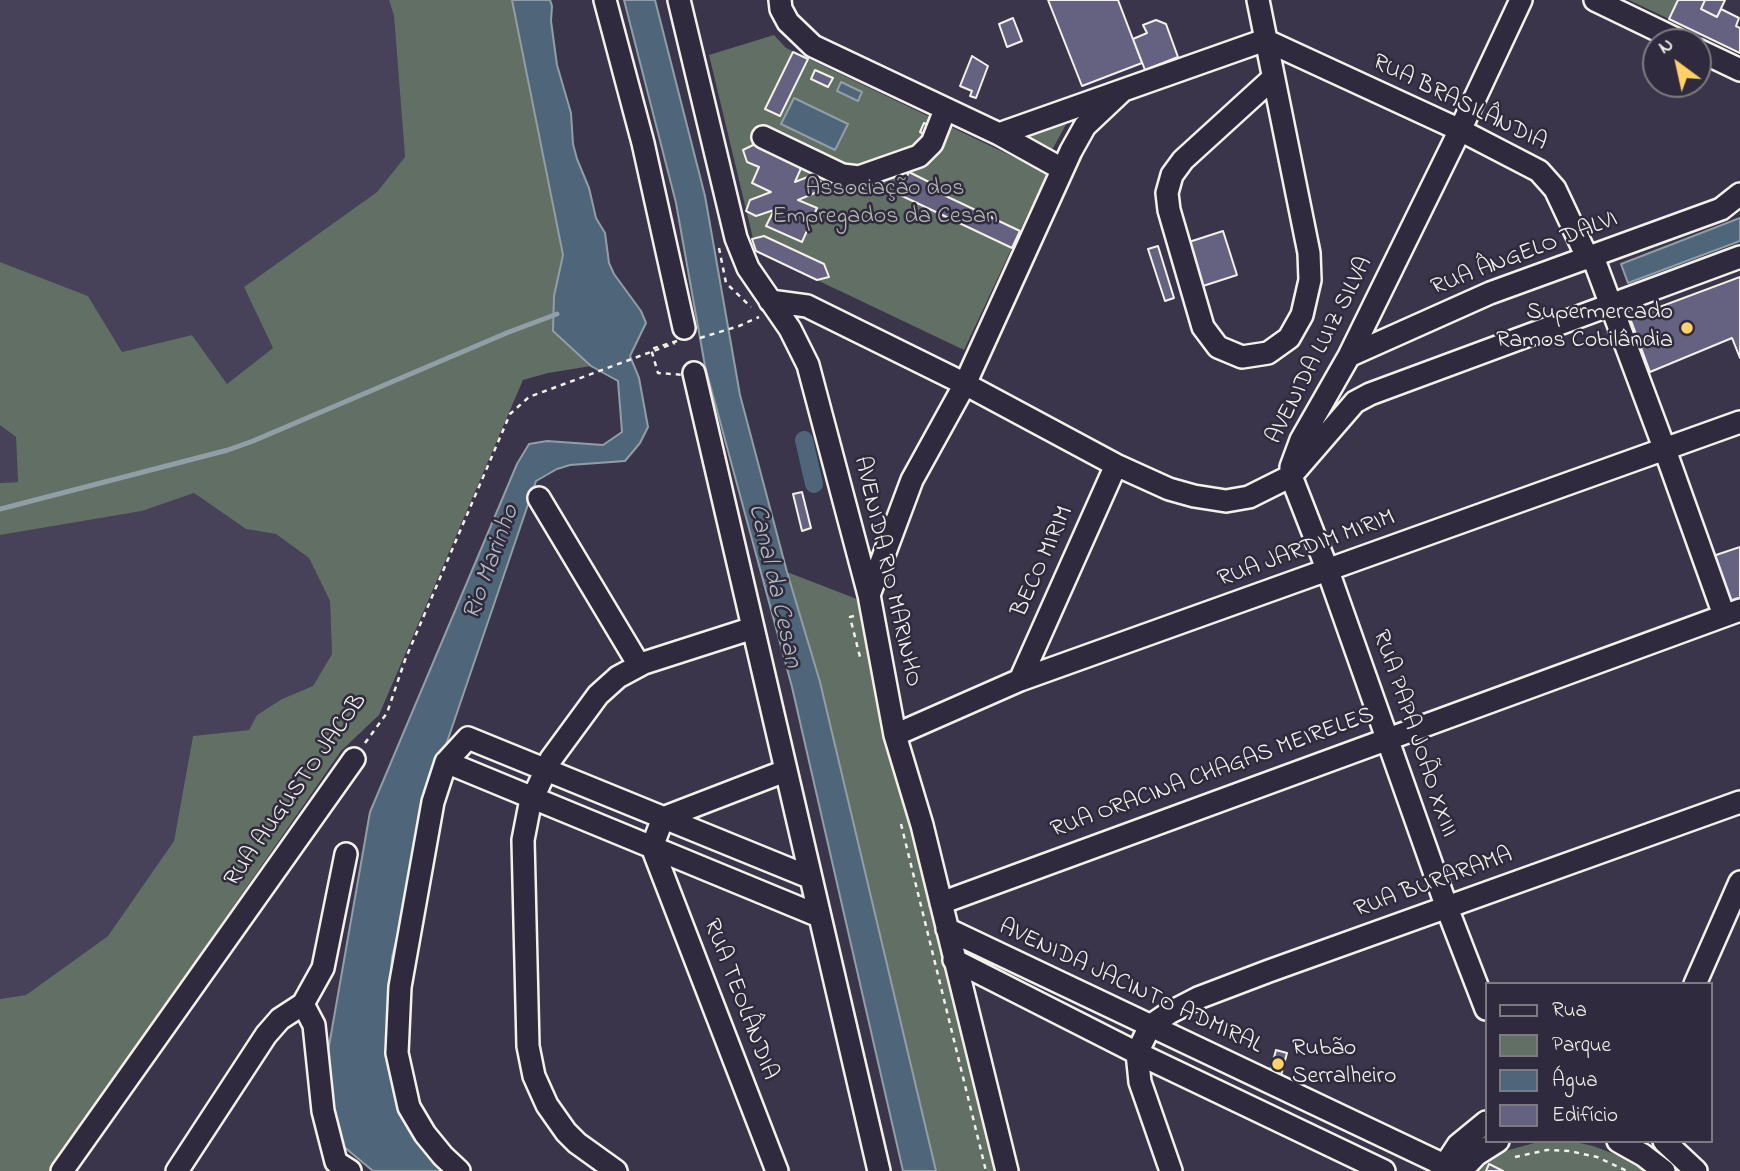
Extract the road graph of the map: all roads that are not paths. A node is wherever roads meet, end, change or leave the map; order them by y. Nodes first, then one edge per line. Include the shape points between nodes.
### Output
1 (605, 0) edge
2 (679, 0) edge
3 (780, 0) edge
4 (1258, 0) edge
5 (1521, 0) edge
6 (1595, 0) edge
7 (1653, 28) edge
8 (1265, 40) junction
9 (1712, 57) edge
10 (1740, 70) edge
11 (1273, 78) junction
12 (1122, 92) junction
13 (945, 110) junction
14 (1460, 130) junction
15 (999, 134) junction
16 (763, 137) dead end
17 (1062, 169) junction
18 (1740, 194) edge
19 (1731, 205) edge
20 (1740, 257) edge
21 (1590, 258) junction
22 (773, 305) junction
23 (1612, 306) junction
24 (684, 336) road end
25 (1349, 356) junction
26 (689, 374) road end
27 (965, 384) junction
28 (1740, 422) edge
29 (1665, 450) junction
30 (1116, 465) junction
31 (1291, 476) junction
32 (539, 498) dead end
33 (1328, 571) junction
34 (869, 595) junction
35 (1732, 613) edge
36 (753, 628) junction
37 (639, 665) junction
38 (1020, 680) junction
39 (895, 735) junction
40 (1386, 738) junction
41 (354, 759) road end
42 (446, 762) junction
43 (546, 768) junction
44 (785, 771) junction
45 (533, 797) junction
46 (1740, 802) edge
47 (663, 818) junction
48 (652, 847) junction
49 (346, 854) dead end
50 (809, 877) junction
51 (1740, 882) edge
52 (941, 902) junction
53 (1447, 908) junction
54 (818, 916) junction
55 (947, 929) junction
56 (954, 960) junction
57 (1696, 982) edge
58 (303, 1004) junction
59 (1484, 1004) edge
60 (1150, 1026) junction
61 (1137, 1053) junction
62 (1484, 1124) edge
63 (1495, 1143) edge
64 (1622, 1143) edge
65 (1666, 1143) edge
66 (339, 1168) edge
67 (1448, 1169) edge
68 (62, 1171) edge
69 (177, 1171) edge
70 (459, 1171) edge
71 (616, 1171) edge
72 (777, 1171) edge
73 (879, 1171) edge
74 (1007, 1171) edge
75 (1171, 1171) edge
76 (1384, 1171) edge
77 (1664, 1171) edge
78 (1696, 1171) edge

1 - 24 street via 643,143
2 - 22 street, AVENIDA RIO MARINHO via 736,238 748,268
3 - 13 street via 788,22 813,46
4 - 8 street
5 - 14 street, AVENIDA LUIZ SILVA
6 - 7 street
8 - 11 street
8 - 12 street
8 - 14 street, RUA BRASILÂNDIA
9 - 10 street
11 - 11 street via 1309,253 1310,280 1303,315 1289,338 1268,353 1242,358 1218,347 1203,327 1167,193 1183,160
12 - 15 street
12 - 17 street via 1085,126
13 - 15 street
13 - 16 street via 932,143 919,156 859,177 842,175
14 - 21 street, RUA BRASILÂNDIA via 1546,176
14 - 25 street, AVENIDA LUIZ SILVA
15 - 17 street
17 - 27 street
18 - 19 street, RUA ÂNGELO DALVI
19 - 21 street, RUA ÂNGELO DALVI
20 - 23 street
21 - 23 street, RUA BRASILÂNDIA
21 - 25 street, RUA ÂNGELO DALVI via 1490,293
22 - 27 street, AVENIDA LUIZ SILVA via 807,306
22 - 34 street, AVENIDA RIO MARINHO via 808,365
23 - 29 street, RUA BRASILÂNDIA
23 - 31 street via 1370,394 1355,402
25 - 31 street, AVENIDA LUIZ SILVA via 1301,440
26 - 36 street
27 - 30 street, AVENIDA LUIZ SILVA
27 - 34 street via 912,480
28 - 29 street, RUA JARDIM MIRIM
29 - 33 street, RUA JARDIM MIRIM
29 - 35 street, RUA BRASILÂNDIA
30 - 31 street, AVENIDA LUIZ SILVA via 1169,489 1226,502 1250,497
30 - 38 street, BECO MIRIM
31 - 33 street, RUA PAPA JOÃO XXIII
32 - 37 street
33 - 38 street, RUA JARDIM MIRIM
33 - 40 street, RUA PAPA JOÃO XXIII
34 - 39 street, AVENIDA RIO MARINHO
35 - 40 street, RUA ORACINA CHAGAS MEIRELES
36 - 37 street
36 - 44 street
37 - 43 street via 598,695
38 - 39 street, RUA JARDIM MIRIM
39 - 52 street, AVENIDA RIO MARINHO
40 - 52 street, RUA ORACINA CHAGAS MEIRELES
40 - 53 street, RUA PAPA JOÃO XXIII
41 - 68 street, RUA AUGUSTO JACOB
42 - 43 street via 468,738
42 - 45 street
42 - 70 street via 433,802 408,930 397,1053 410,1107 425,1134
43 - 45 street
43 - 47 street
44 - 47 street
44 - 50 street
45 - 48 street
45 - 71 street via 523,840 530,1061 555,1119
46 - 53 street, RUA BURARAMA
47 - 48 street
47 - 50 street
48 - 54 street
48 - 72 street, RUA TEOLÂNDIA
49 - 58 street via 323,968
50 - 54 street
51 - 57 street
52 - 55 street, AVENIDA RIO MARINHO
53 - 59 street, RUA PAPA JOÃO XXIII
53 - 60 street, RUA BURARAMA via 1198,998
54 - 73 street
55 - 56 street, AVENIDA RIO MARINHO
55 - 60 street, AVENIDA JACINTO ADMIRAL
56 - 61 street, AVENIDA JACINTO ADMIRAL
56 - 74 street, AVENIDA RIO MARINHO
58 - 66 street via 314,1026 323,1111
58 - 69 street via 266,1035
60 - 61 street
60 - 67 street, AVENIDA JACINTO ADMIRAL
61 - 75 street via 1140,1082
61 - 76 street, AVENIDA JACINTO ADMIRAL
62 - 67 street via 1465,1138
63 - 67 street
64 - 77 street
65 - 78 street

